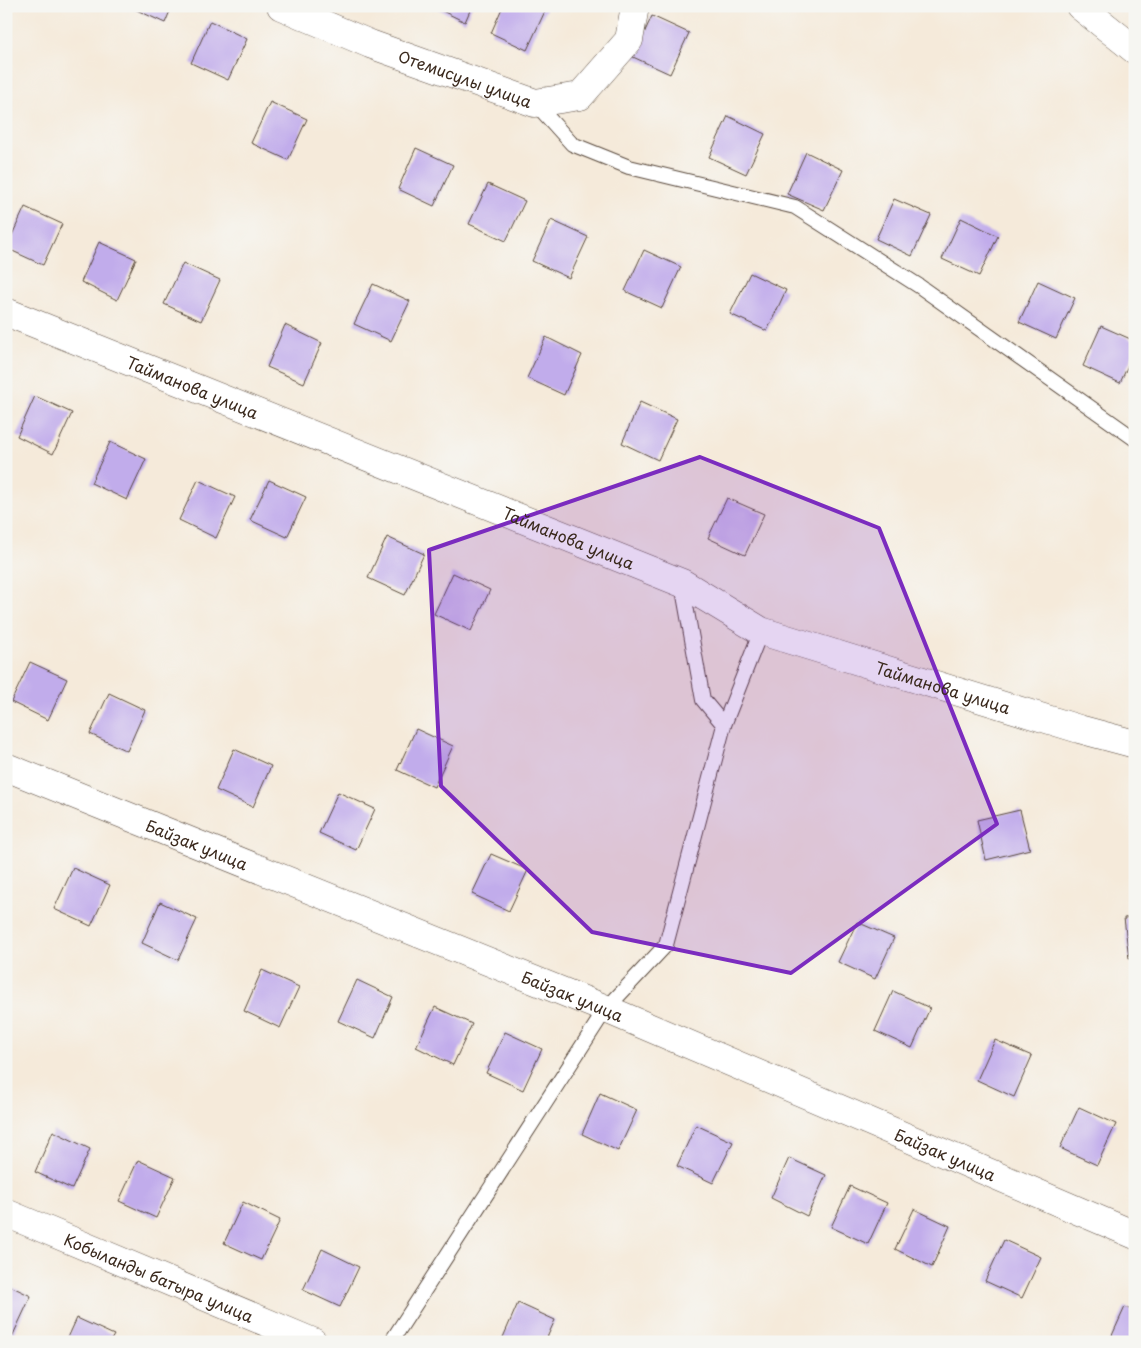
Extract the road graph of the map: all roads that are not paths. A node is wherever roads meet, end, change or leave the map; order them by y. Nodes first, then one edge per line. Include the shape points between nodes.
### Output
1 (281, 6) edge
2 (635, 6) edge
3 (1080, 6) edge
4 (1135, 50) edge
5 (535, 102) junction
6 (6, 312) edge
7 (1135, 439) edge
8 (682, 583) junction
9 (761, 631) junction
10 (724, 725) junction
11 (1135, 744) edge
12 (6, 767) edge
13 (606, 1009) junction
14 (6, 1213) edge
15 (1135, 1235) edge
16 (313, 1342) edge
17 (391, 1342) edge

1 - 5 street, Отемисулы улица via 370,44
2 - 5 street, Отемисулы улица via 628,40 580,96
3 - 4 street
5 - 7 lane via 572,144 629,167 795,207 920,286
6 - 8 street, Тайманова улица
8 - 9 street, Тайманова улица
8 - 10 lane via 703,700
9 - 10 lane
9 - 11 street, Тайманова улица
10 - 13 lane via 666,945
12 - 13 street, Байзак улица
13 - 15 street, Байзак улица
13 - 17 lane
14 - 16 street, Кобыланды батыра улица

